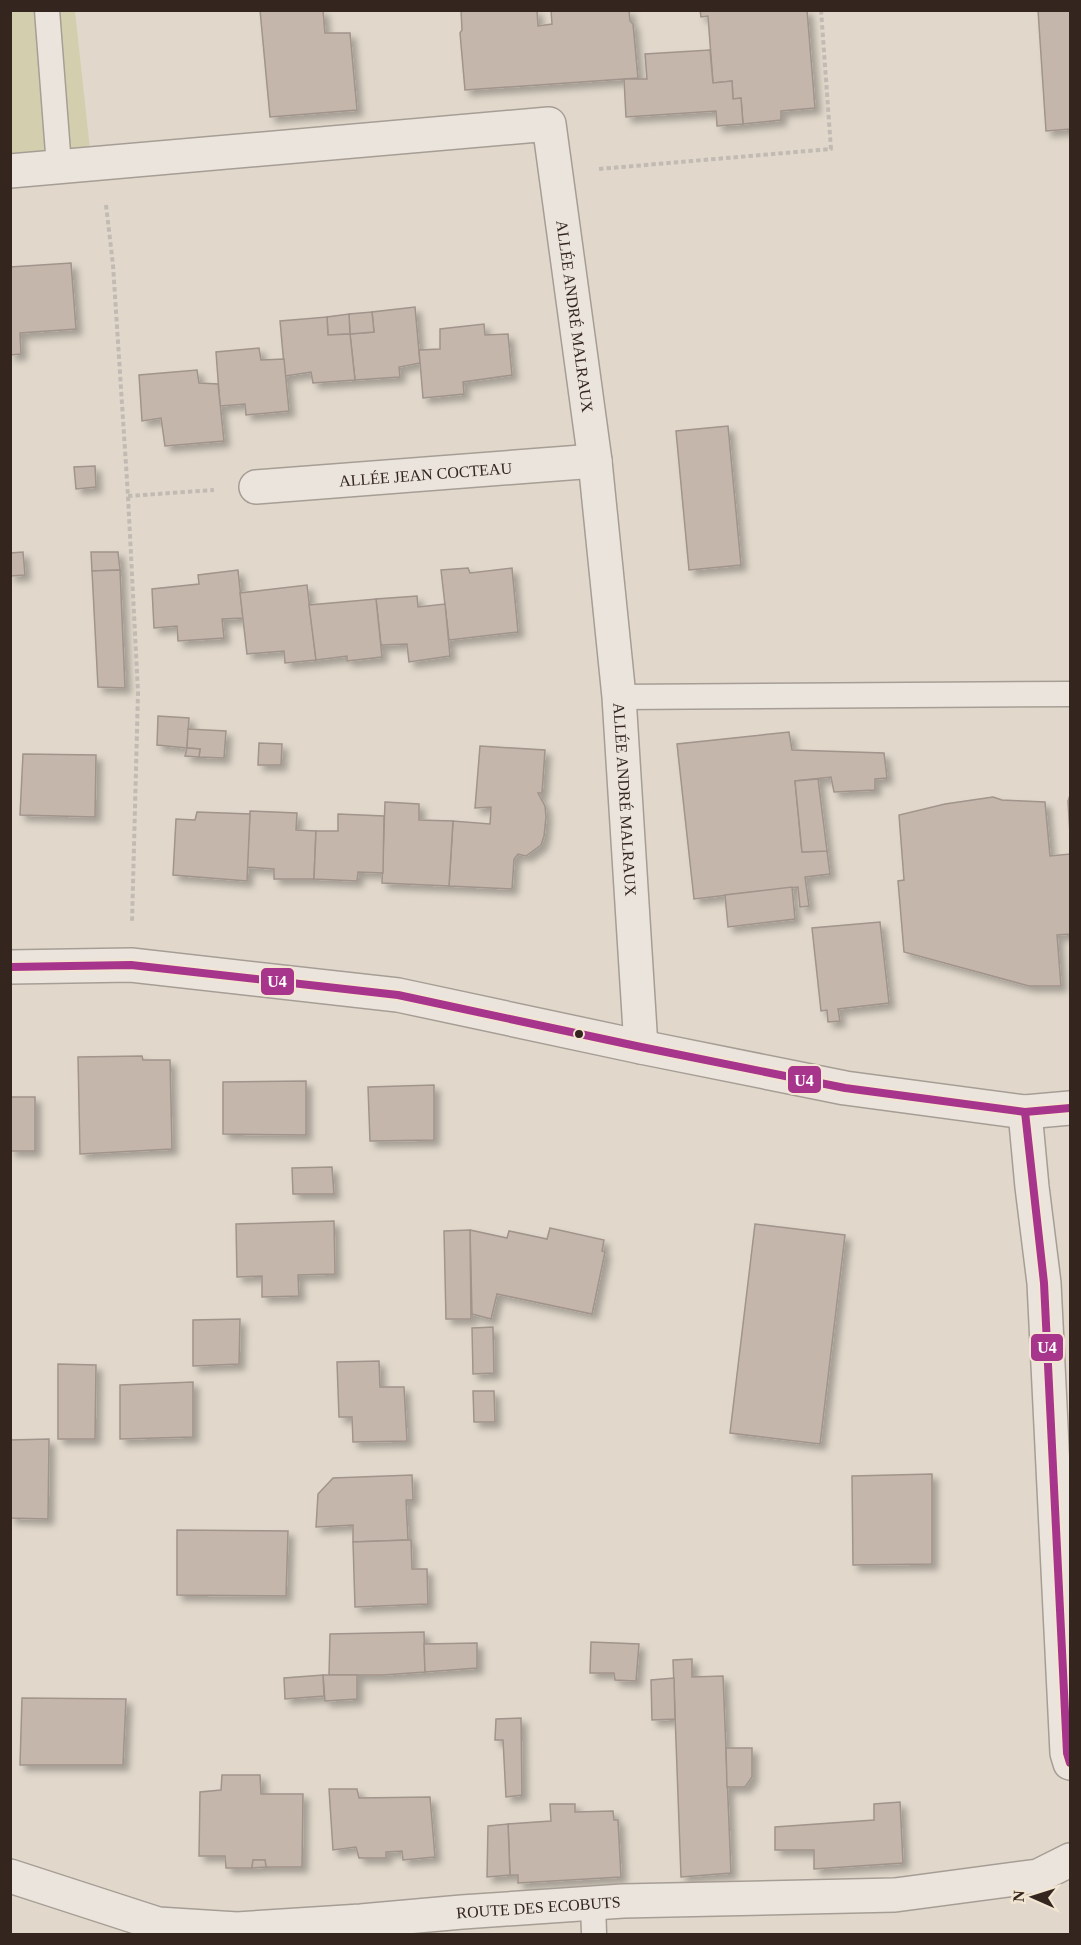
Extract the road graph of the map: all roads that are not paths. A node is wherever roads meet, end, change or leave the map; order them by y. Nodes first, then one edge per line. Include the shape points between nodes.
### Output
1 (47, 10) edge
2 (59, 166) junction
3 (10, 171) edge
4 (595, 461) junction
5 (256, 487) road end
6 (1071, 694) edge
7 (619, 697) junction
8 (10, 967) edge
9 (641, 1047) junction
10 (1071, 1108) edge
11 (1025, 1112) junction
12 (1058, 1281) edge
13 (1071, 1763) edge
14 (1071, 1860) edge
15 (10, 1876) edge
16 (593, 1919) edge

1 - 2 lane
2 - 3 street, ALLÉE ANDRÉ MALRAUX
2 - 4 street, ALLÉE ANDRÉ MALRAUX via 549,124
4 - 5 street, ALLÉE JEAN COCTEAU
4 - 7 street, ALLÉE ANDRÉ MALRAUX
6 - 7 lane
7 - 9 street, ALLÉE ANDRÉ MALRAUX
8 - 9 street via 131,965 398,995
9 - 11 street via 845,1088
10 - 11 street
11 - 12 street via 1032,1187
12 - 13 street via 1067,1753
14 - 16 street, ROUTE DES ECOBUTS via 1038,1876 895,1895
15 - 16 street, ROUTE DES ECOBUTS via 158,1924 237,1929

